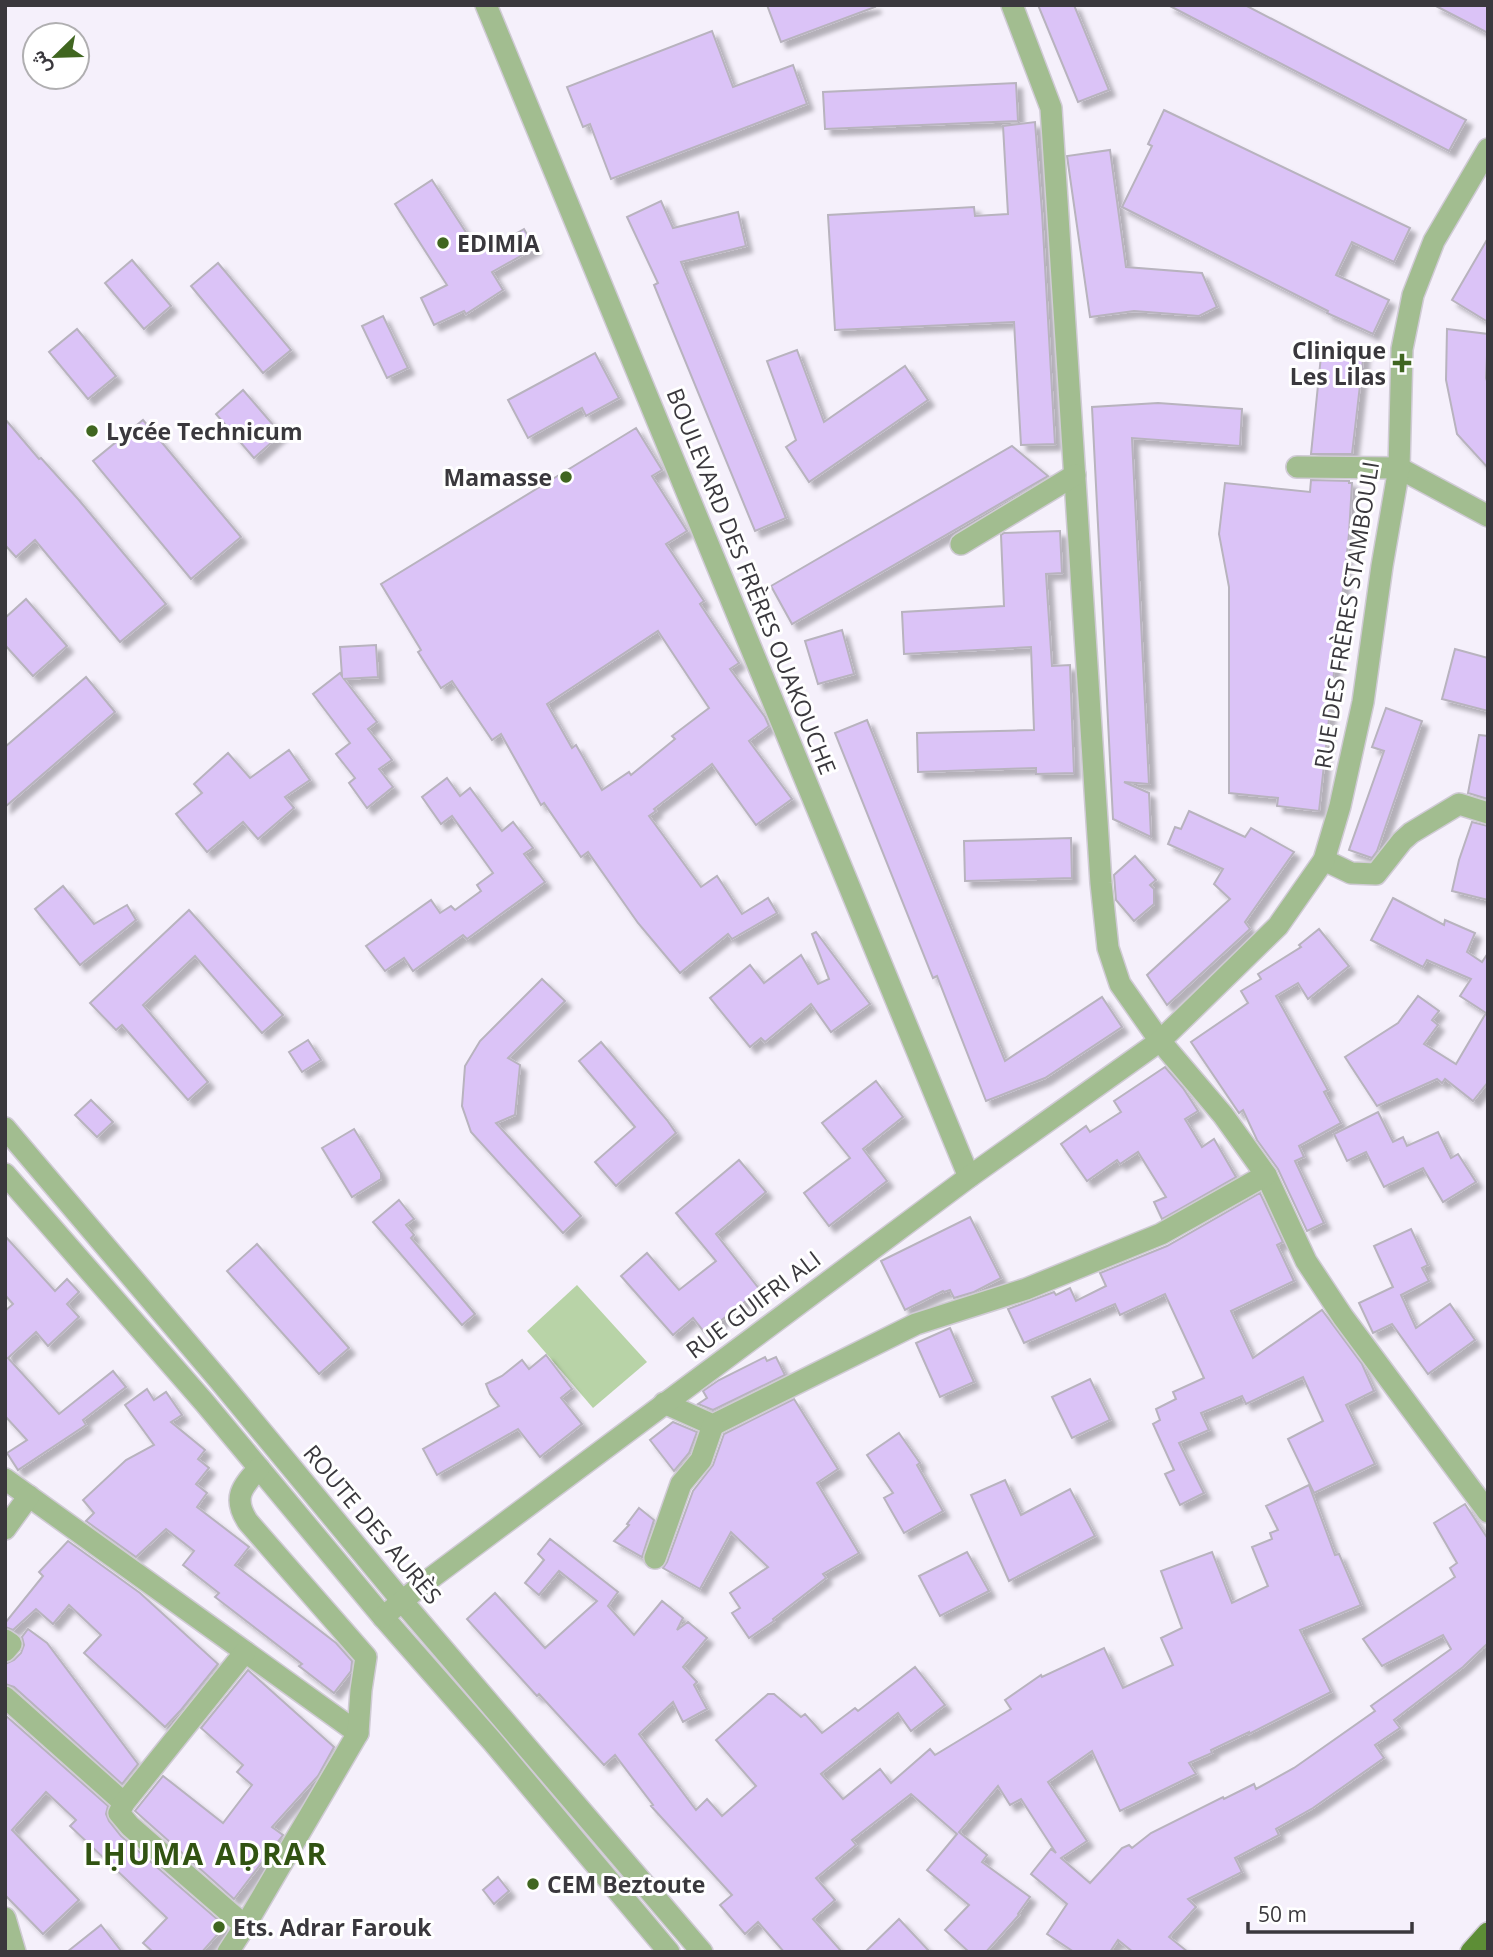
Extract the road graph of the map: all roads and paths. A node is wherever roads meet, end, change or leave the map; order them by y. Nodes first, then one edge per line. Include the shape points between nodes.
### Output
1 (486, 5) edge
2 (1012, 5) edge
3 (1488, 149) edge
4 (1297, 467) dead end
5 (1399, 468) junction
6 (1075, 475) junction
7 (1488, 516) edge
8 (961, 544) dead end
9 (1488, 813) edge
10 (1324, 860) junction
11 (1160, 1041) junction
12 (5, 1128) edge
13 (5, 1174) edge
14 (1266, 1175) junction
15 (969, 1177) junction
16 (664, 1403) junction
17 (713, 1425) junction
18 (259, 1468) junction
19 (5, 1479) edge
20 (29, 1496) junction
21 (1488, 1512) edge
22 (5, 1529) edge
23 (655, 1558) dead end
24 (402, 1601) junction
25 (383, 1617) junction
26 (5, 1640) edge
27 (5, 1651) edge
28 (246, 1652) junction
29 (5, 1697) edge
30 (358, 1732) junction
31 (124, 1803) junction
32 (5, 1918) edge
33 (245, 1926) junction
34 (1488, 1933) edge
35 (15, 1952) edge
36 (228, 1952) edge
37 (669, 1952) edge
38 (702, 1952) edge
39 (1471, 1952) edge

1 - 15 street, BOULEVARD DES FRÈRES OUAKOUCHE
2 - 6 street via 1051,108
3 - 5 street, RUE DES FRÈRES STAMBOULI via 1434,241 1413,295 1402,349
4 - 5 street
5 - 7 street
5 - 10 street, RUE DES FRÈRES STAMBOULI via 1363,702
6 - 8 street
6 - 11 street via 1108,948 1120,984
9 - 10 street via 1459,804 1402,841 1376,874 1351,873
10 - 11 street, RUE DES FRÈRES STAMBOULI via 1278,926
11 - 14 street via 1223,1115
11 - 15 street, RUE GUIFRI ALI
12 - 24 street, ROUTE DES AURÈS
13 - 18 street
14 - 17 street via 1161,1234 1026,1289 915,1324
14 - 21 street via 1313,1272
15 - 16 street, RUE GUIFRI ALI
16 - 17 street
16 - 24 street, RUE GUIFRI ALI
17 - 23 street via 701,1460 681,1484
18 - 25 street
18 - 30 street via 239,1494 240,1511 366,1657
19 - 20 street
20 - 22 street
20 - 28 street
24 - 25 street, RUE GUIFRI ALI
24 - 38 street, ROUTE DES AURÈS
25 - 37 street
26 - 27 street via 11,1644
28 - 30 street
28 - 31 street
29 - 31 street
30 - 33 street
31 - 33 street via 119,1813 130,1826
32 - 35 street
33 - 36 street
34 - 39 main road

